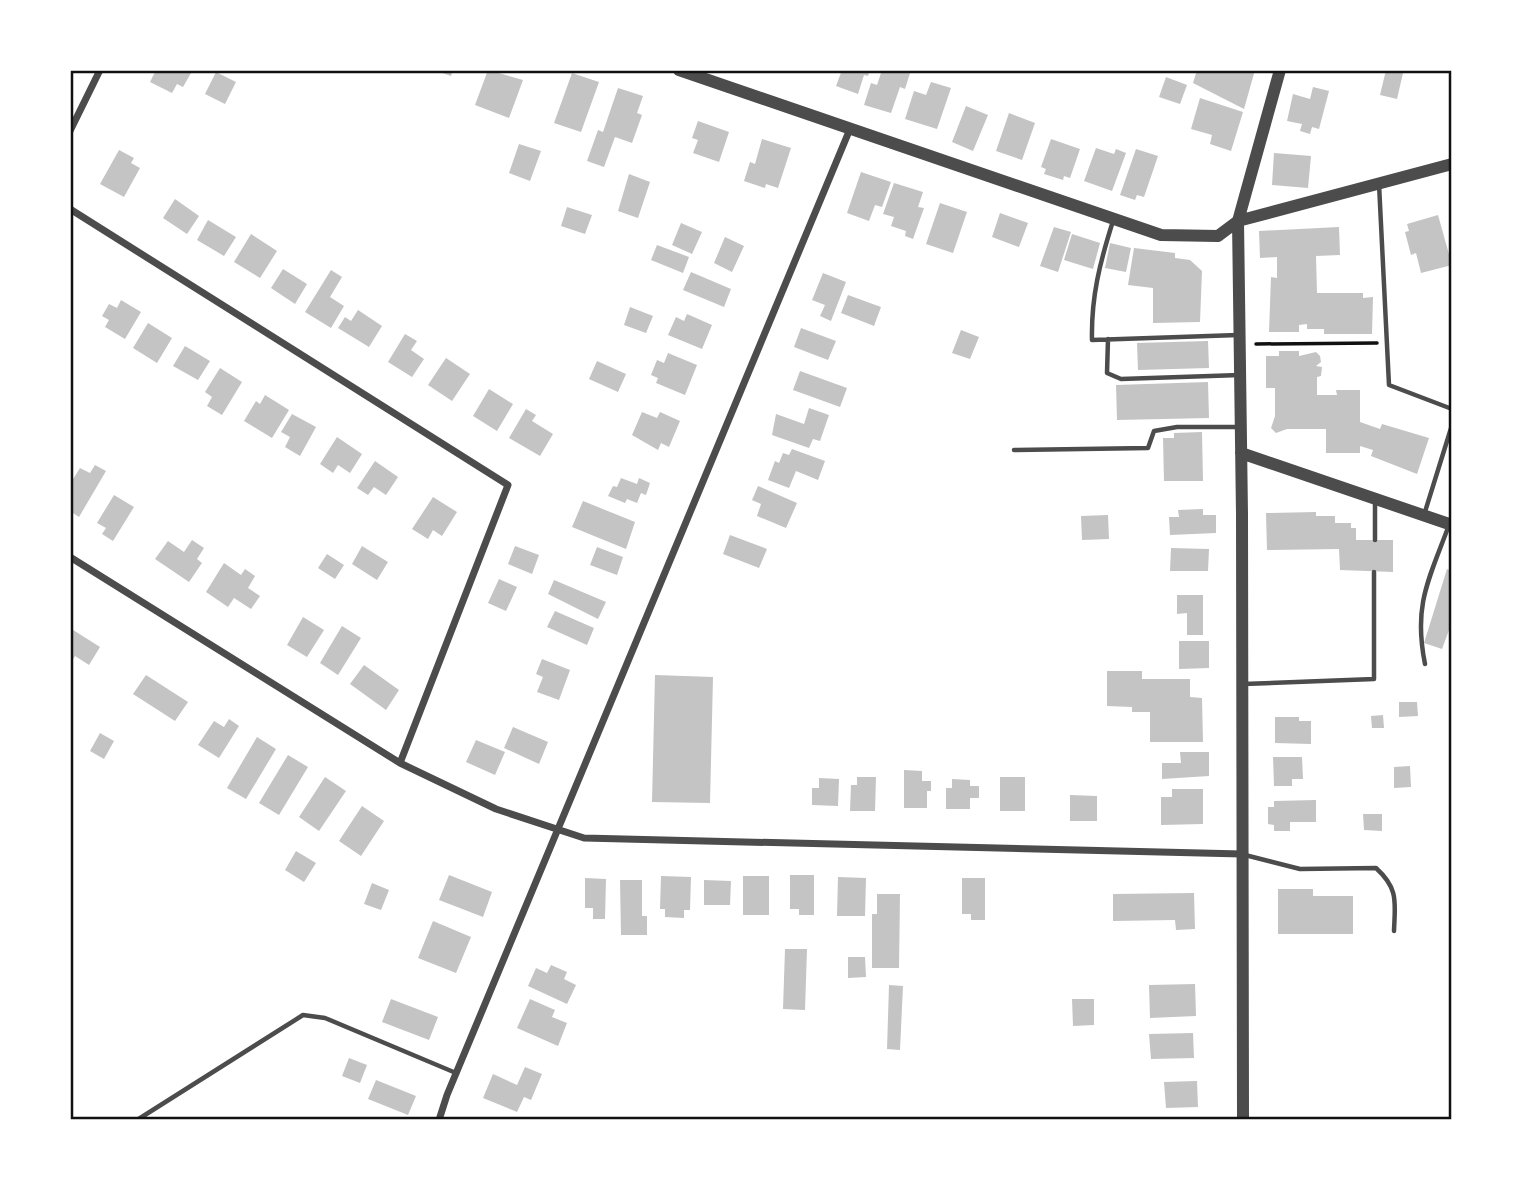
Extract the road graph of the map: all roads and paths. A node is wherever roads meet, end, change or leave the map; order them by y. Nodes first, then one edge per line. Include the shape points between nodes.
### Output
1 (100, 70) edge
2 (1280, 70) edge
3 (685, 71) edge
4 (850, 129) junction
5 (70, 131) edge
6 (1452, 164) edge
7 (1379, 184) junction
8 (70, 209) edge
9 (1113, 220) junction
10 (1238, 221) junction
11 (1108, 339) junction
12 (1239, 340) junction
13 (1386, 342) junction
14 (1240, 375) junction
15 (1452, 410) edge
16 (1452, 425) edge
17 (1241, 427) junction
18 (1014, 450) dead end
19 (1241, 453) junction
20 (1375, 499) junction
21 (1424, 516) junction
22 (1451, 525) edge
23 (1375, 540) dead end
24 (70, 557) edge
25 (1374, 572) dead end
26 (1425, 664) dead end
27 (1242, 684) junction
28 (400, 763) junction
29 (557, 831) junction
30 (1241, 854) junction
31 (1394, 931) dead end
32 (456, 1073) junction
33 (137, 1120) edge
34 (439, 1120) edge
35 (1244, 1120) edge

1 - 5 street
2 - 10 street
3 - 4 street
4 - 9 street
4 - 29 street
6 - 7 street
7 - 10 street
7 - 13 lane
8 - 28 street via 508,485
9 - 10 street via 1161,235 1218,236
9 - 11 lane via 1091,309 1092,340
10 - 12 street
11 - 12 lane
11 - 14 lane via 1107,373 1121,379
12 - 13 path
12 - 14 street
13 - 15 lane via 1388,385
14 - 17 street
16 - 21 lane
17 - 18 lane via 1154,431 1147,448
17 - 19 street
19 - 20 street
19 - 27 street
20 - 21 street
20 - 23 lane
21 - 22 street
22 - 26 lane via 1420,602
24 - 28 street
25 - 27 lane via 1374,678
27 - 30 street
28 - 29 street via 449,789
29 - 30 street via 584,838
29 - 32 street
30 - 31 lane via 1300,869 1376,868 1391,883
30 - 35 street
32 - 33 lane via 325,1018 303,1015
32 - 34 street

